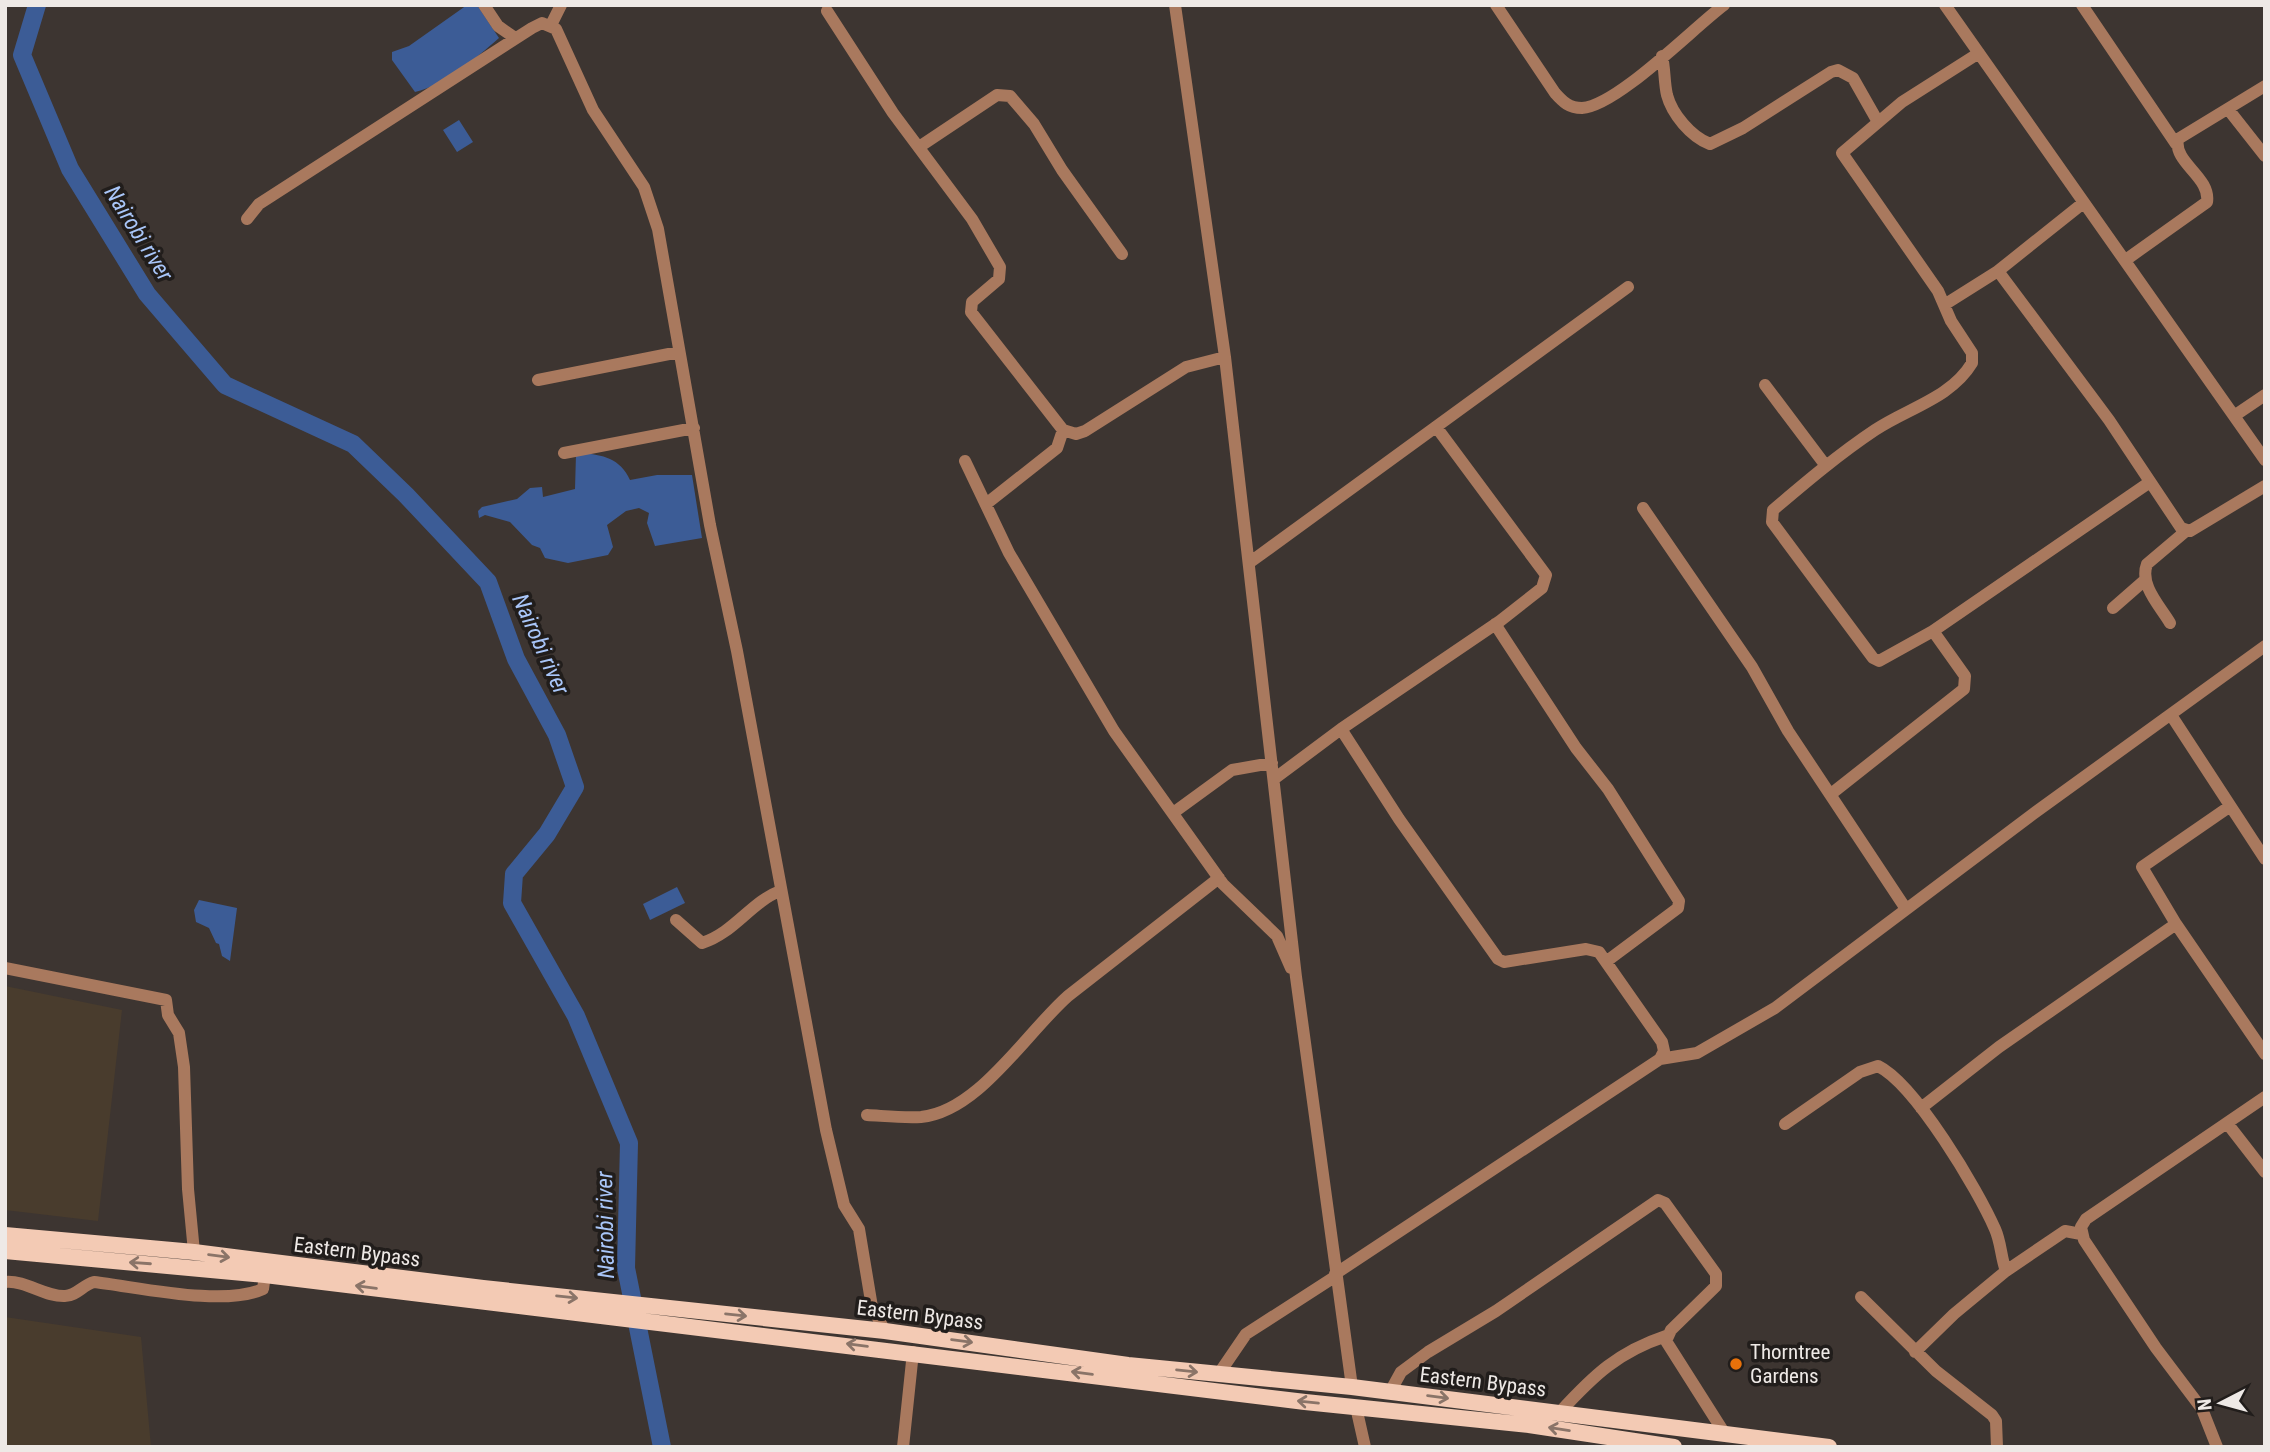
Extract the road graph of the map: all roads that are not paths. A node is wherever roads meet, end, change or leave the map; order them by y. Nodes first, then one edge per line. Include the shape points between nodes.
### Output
1 (484, 5) edge
2 (561, 5) edge
3 (1175, 5) edge
4 (1496, 5) edge
5 (1724, 5) edge
6 (1945, 5) edge
7 (2082, 5) edge
8 (827, 11) dead end
9 (551, 25) junction
10 (515, 38) junction
11 (1979, 53) junction
12 (1662, 56) junction
13 (2265, 86) edge
14 (2228, 109) junction
15 (1878, 122) junction
16 (2176, 144) junction
17 (919, 147) junction
18 (2265, 156) edge
19 (2082, 204) junction
20 (247, 219) dead end
21 (1122, 254) dead end
22 (2127, 259) junction
23 (1997, 271) junction
24 (1628, 287) dead end
25 (1944, 305) junction
26 (679, 352) junction
27 (1225, 357) junction
28 (538, 380) dead end
29 (1765, 385) dead end
30 (2265, 395) edge
31 (2234, 415) junction
32 (694, 428) junction
33 (1437, 428) junction
34 (1063, 430) junction
35 (564, 453) dead end
36 (2265, 460) edge
37 (965, 461) dead end
38 (1826, 466) junction
39 (2150, 482) junction
40 (2265, 486) edge
41 (986, 504) junction
42 (1643, 508) dead end
43 (2186, 531) junction
44 (1249, 563) junction
45 (2145, 580) junction
46 (2113, 608) dead end
47 (2170, 623) dead end
48 (1495, 625) junction
49 (1933, 631) junction
50 (2265, 646) edge
51 (2171, 715) junction
52 (1341, 729) junction
53 (1272, 763) junction
54 (1274, 779) junction
55 (1831, 794) junction
56 (2229, 807) junction
57 (1173, 813) junction
58 (2264, 857) edge
59 (1219, 878) junction
60 (780, 891) junction
61 (1906, 909) junction
62 (676, 920) dead end
63 (2176, 924) junction
64 (1607, 961) junction
65 (5, 968) edge
66 (1296, 977) junction
67 (2265, 1054) edge
68 (1660, 1059) junction
69 (2265, 1097) edge
70 (1921, 1108) junction
71 (867, 1115) dead end
72 (2227, 1123) junction
73 (1785, 1124) dead end
74 (2265, 1172) edge
75 (2081, 1234) junction
76 (5, 1235) edge
77 (5, 1251) edge
78 (194, 1252) junction
79 (2007, 1271) junction
80 (265, 1275) junction
81 (1336, 1275) junction
82 (5, 1282) edge
83 (1861, 1297) dead end
84 (603, 1308) junction
85 (885, 1331) junction
86 (1667, 1336) junction
87 (913, 1352) junction
88 (1915, 1352) junction
89 (1218, 1375) junction
90 (1352, 1387) junction
91 (1391, 1392) junction
92 (1356, 1407) junction
93 (1560, 1412) junction
94 (1725, 1434) junction
95 (903, 1447) edge
96 (1365, 1447) edge
97 (1674, 1447) edge
98 (1829, 1447) edge
99 (1997, 1447) edge
100 (2217, 1447) edge

1 - 10 street via 498,26
2 - 9 street
3 - 27 street
4 - 12 street via 1555,93 1573,107 1593,105
5 - 12 street
6 - 11 street
7 - 16 street
8 - 17 street
9 - 10 street via 542,23
9 - 26 street via 568,51 593,110 644,187 653,209
10 - 20 street via 259,204
11 - 15 street
11 - 19 street
12 - 15 street via 1667,95 1675,111 1686,127 1710,144 1838,70 1853,78
13 - 14 street
14 - 16 street
14 - 18 street
15 - 25 street via 1844,150 1843,158
16 - 22 street via 2206,187 2207,202
17 - 21 street via 997,95 1010,96
17 - 34 street via 972,219 1000,267 999,279 972,302 971,312
19 - 22 street
19 - 23 street
22 - 31 street
23 - 25 street
23 - 39 street
24 - 33 street
25 - 38 street via 1972,353 1967,371 1919,408 1878,428
26 - 28 street
26 - 32 street
27 - 34 street via 1186,367 1085,431
27 - 44 street
29 - 38 street
30 - 31 street
31 - 36 street
32 - 35 street
32 - 60 street
33 - 44 street
33 - 48 street via 1546,575 1542,588
34 - 41 street via 1056,448
37 - 41 street
38 - 49 street via 1773,510 1772,522 1873,658 1884,660
39 - 43 street
39 - 49 street
40 - 43 street
41 - 57 street via 1056,636 1114,731
42 - 55 street via 1752,667
43 - 45 street via 2147,564
44 - 53 street
45 - 46 street
45 - 47 street
48 - 52 street
48 - 64 street via 1679,901 1678,908
49 - 55 street via 1965,676 1964,690
50 - 51 street
51 - 56 street
51 - 61 street
52 - 54 street
52 - 64 street via 1498,959 1504,962 1586,949 1599,952
53 - 54 street
53 - 57 street via 1232,770
54 - 66 street
55 - 61 street
56 - 58 street
56 - 63 street via 2142,867
57 - 59 street
59 - 66 street via 1277,936
59 - 71 street via 1052,1010 985,1086 947,1109 923,1116
60 - 62 street via 762,898 744,918 702,943
60 - 85 street via 838,1184 859,1229 872,1307
61 - 68 street via 1740,1031 1697,1053
63 - 67 street
63 - 70 street via 1999,1047
64 - 68 street via 1662,1042
65 - 78 street via 166,1000 168,1015 179,1033 184,1067
66 - 81 street
68 - 81 street
69 - 72 street
70 - 73 street via 1887,1070 1869,1067
70 - 79 street via 1996,1231
72 - 74 street
72 - 75 street via 2086,1219
75 - 79 street via 2065,1231
75 - 100 street via 2202,1409
76 - 78 main road, Eastern Bypass
80 -> 77 main road, Eastern Bypass
78 -> 84 main road, Eastern Bypass
79 - 88 street
80 - 82 street via 263,1289 239,1295 158,1292 94,1282 62,1297
84 -> 80 main road, Eastern Bypass
81 - 89 street via 1246,1334
81 - 90 street
83 - 88 street
84 -> 85 main road, Eastern Bypass via 668,1308
87 -> 84 main road, Eastern Bypass via 676,1324
85 -> 89 main road, Eastern Bypass
86 - 91 street via 1717,1280 1665,1203 1658,1200 1428,1352 1401,1372
86 - 93 street via 1637,1346 1599,1370
86 - 94 street via 1668,1348
92 -> 87 main road, Eastern Bypass
87 - 95 street
88 - 99 street via 1992,1415
89 - 90 main road, Eastern Bypass
90 - 91 main road, Eastern Bypass
91 -> 93 main road, Eastern Bypass
92 - 96 street
97 -> 92 main road, Eastern Bypass via 1529,1425
93 - 94 main road, Eastern Bypass
94 - 98 main road, Eastern Bypass

